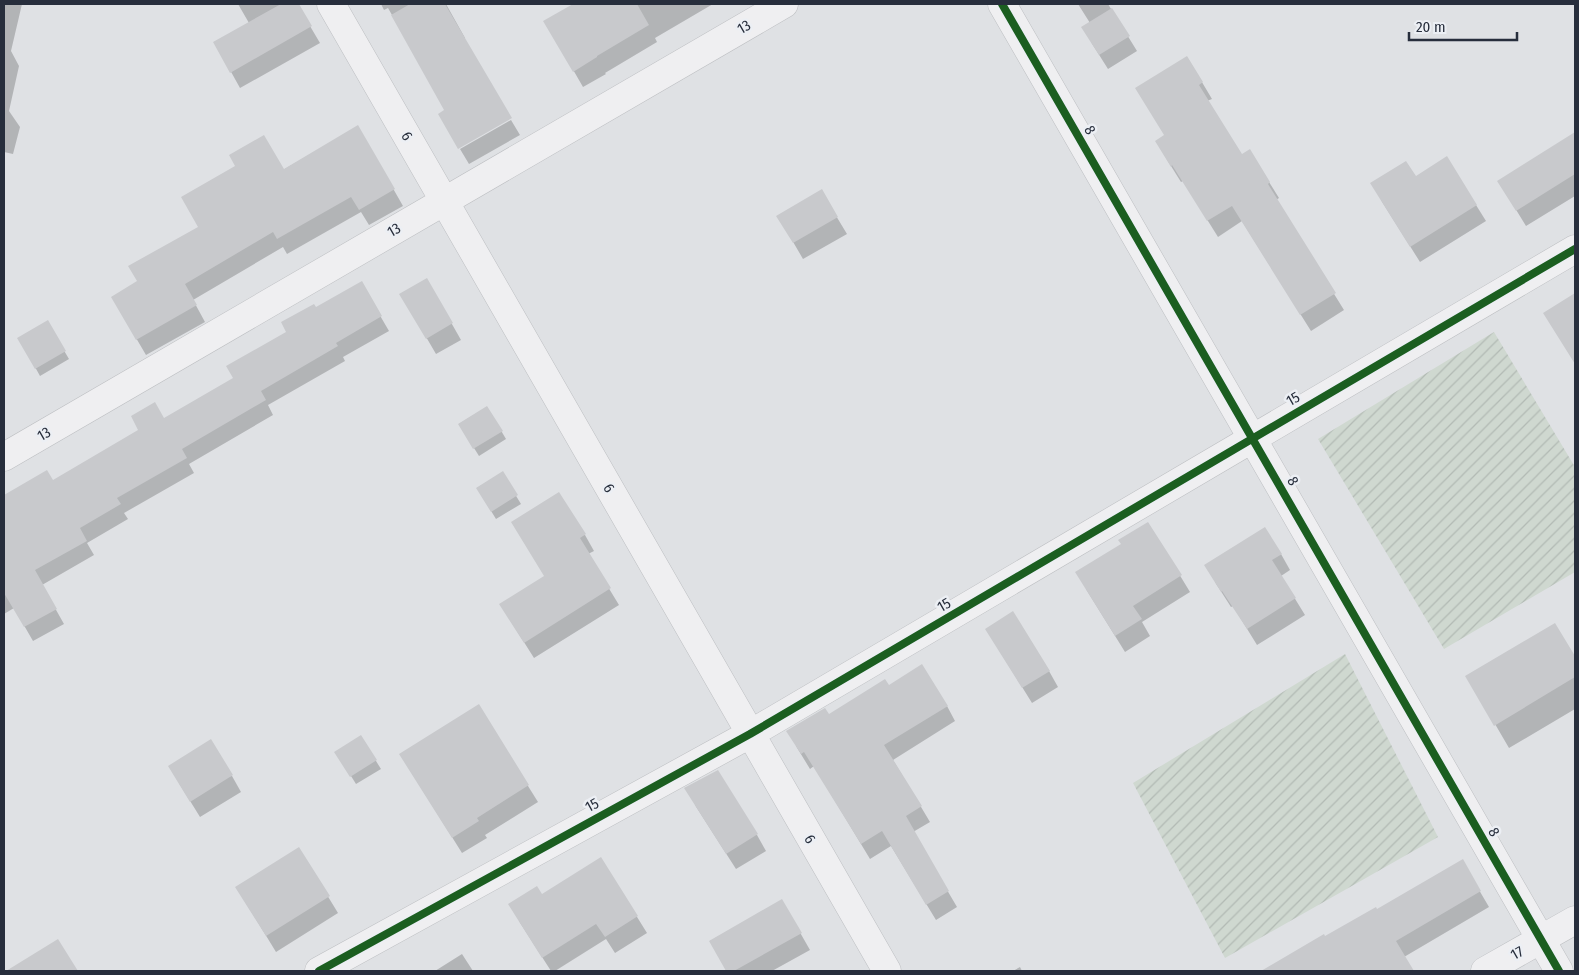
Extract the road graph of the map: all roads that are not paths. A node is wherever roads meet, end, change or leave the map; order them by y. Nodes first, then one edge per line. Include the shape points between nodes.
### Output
1 (331, 4) edge
2 (784, 4) edge
3 (1002, 4) edge
4 (444, 201) junction
5 (1575, 249) edge
6 (1253, 439) junction
7 (4, 457) edge
8 (750, 734) junction
9 (1575, 920) edge
10 (1540, 939) junction
11 (319, 971) edge
12 (887, 971) edge
13 (1485, 971) edge
14 (1559, 971) edge

1 - 4 street, 6
2 - 4 street, 13
3 - 6 street, 8
4 - 7 street, 13
4 - 8 street, 6
5 - 6 street, 15
6 - 8 street, 15
6 - 10 street, 8
8 - 11 street, 15
8 - 12 street, 6
9 - 10 street, 17
10 - 13 street, 17
10 - 14 street, 8

